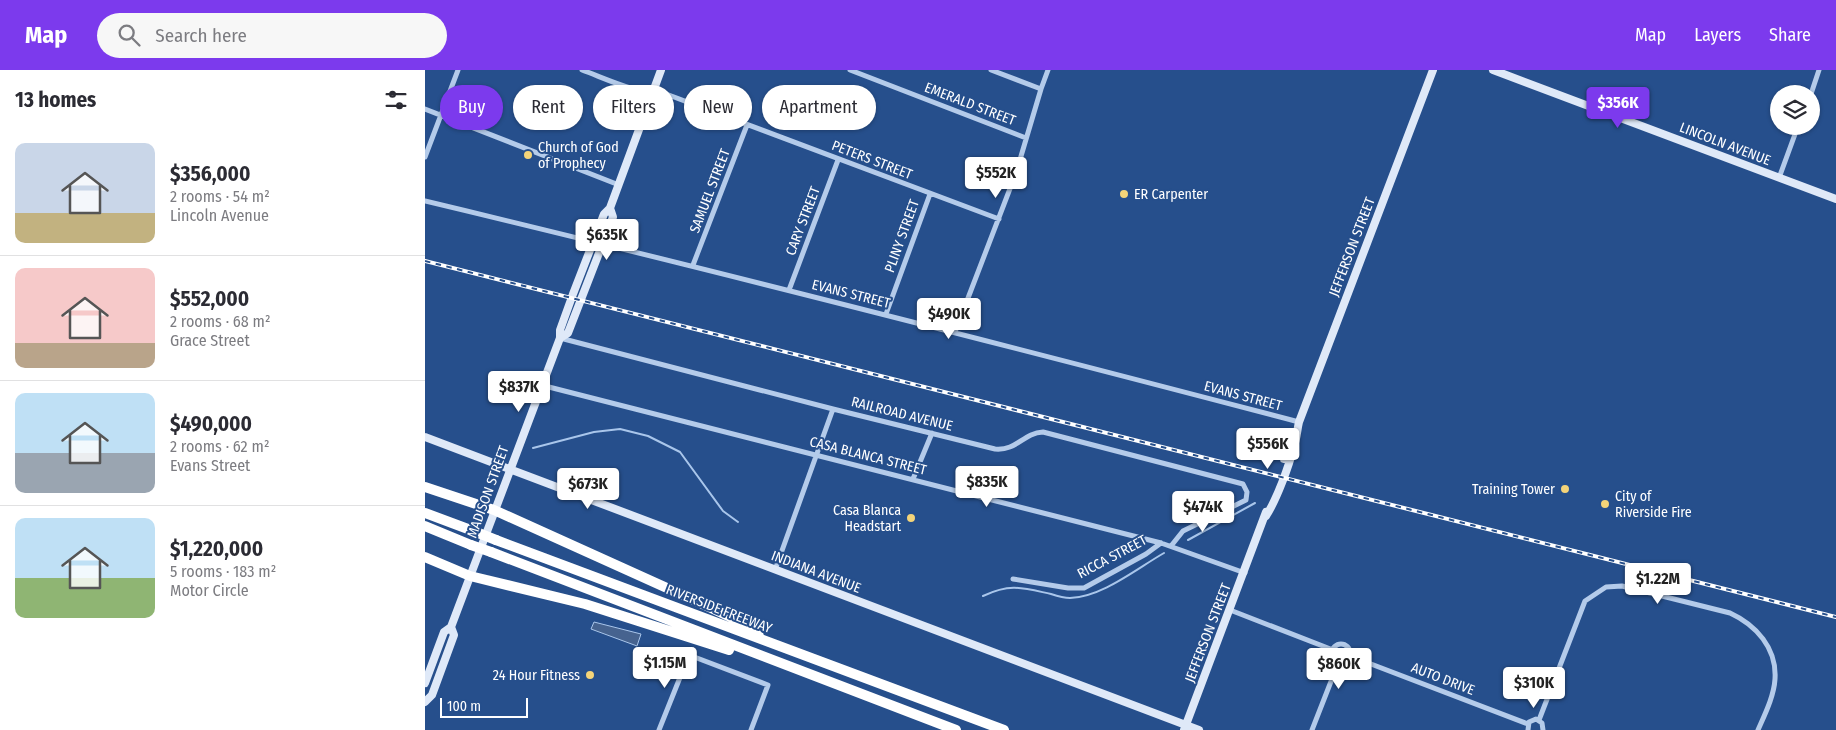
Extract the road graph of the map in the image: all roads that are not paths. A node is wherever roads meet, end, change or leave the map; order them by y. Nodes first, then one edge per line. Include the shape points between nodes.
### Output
1 (458, 70) edge
2 (582, 70) edge
3 (661, 70) edge
4 (850, 70) edge
5 (991, 70) edge
6 (1048, 70) edge
7 (1433, 70) edge
8 (1493, 70) edge
9 (1819, 70) edge
10 (452, 85) edge
11 (623, 85) edge
12 (655, 85) edge
13 (1814, 85) edge
14 (1041, 89) junction
15 (425, 109) edge
16 (440, 115) joint
17 (752, 127) edge
18 (478, 130) edge
19 (639, 130) edge
20 (745, 130) edge
21 (1796, 135) edge
22 (1026, 138) junction
23 (425, 157) edge
24 (838, 160) junction
25 (1779, 178) junction
26 (619, 185) junction
27 (930, 194) junction
28 (1836, 199) edge
29 (425, 201) edge
30 (610, 208) junction
31 (999, 219) junction
32 (593, 241) junction
33 (602, 243) junction
34 (693, 265) junction
35 (789, 290) junction
36 (886, 314) junction
37 (955, 332) junction
38 (559, 338) junction
39 (541, 385) junction
40 (833, 409) junction
41 (1299, 422) junction
42 (932, 433) junction
43 (425, 437) edge
44 (817, 454) junction
45 (510, 468) junction
46 (913, 479) junction
47 (425, 487) edge
48 (494, 510) junction
49 (425, 512) edge
50 (425, 526) edge
51 (1161, 543) junction
52 (1171, 546) junction
53 (425, 557) edge
54 (775, 570) junction
55 (1245, 572) junction
56 (469, 576) junction
57 (1013, 579) dead end
58 (1230, 610) junction
59 (451, 627) junction
60 (767, 642) junction
61 (744, 650) junction
62 (1333, 650) junction
63 (1350, 656) junction
64 (1339, 661) junction
65 (425, 683) edge
66 (425, 702) edge
67 (1539, 720) junction
68 (1185, 727) edge
69 (1528, 727) edge
70 (659, 730) edge
71 (751, 730) edge
72 (956, 730) edge
73 (1004, 730) edge
74 (1199, 730) edge
75 (1312, 730) edge
76 (1544, 730) edge
77 (1758, 730) edge

1 - 10 street
2 - 11 street, PETERS STREET
3 - 12 street, MADISON STREET
4 - 22 street, EMERALD STREET
5 - 14 street
6 - 14 street
7 - 41 street, JEFFERSON STREET
8 - 25 street, LINCOLN AVENUE
9 - 13 street
14 - 22 street
15 - 16 street
16 - 23 street
17 - 24 street, PETERS STREET
18 - 26 street
19 - 26 street, MADISON STREET
20 - 34 street, SAMUEL STREET
21 - 25 street
22 - 31 street
24 - 27 street, PETERS STREET
24 - 35 street, CARY STREET
25 - 28 street, LINCOLN AVENUE
26 - 30 street, MADISON STREET
27 - 31 street, PETERS STREET
27 - 36 street, PLINY STREET
29 - 32 street, EVANS STREET
30 - 32 street, MADISON STREET
30 - 33 street, MADISON STREET via 613,217
31 - 37 street
32 - 33 street, EVANS STREET
32 - 38 street, MADISON STREET
33 - 34 street, EVANS STREET
33 - 38 street, MADISON STREET via 568,333
34 - 35 street, EVANS STREET
35 - 36 street, EVANS STREET
36 - 37 street, EVANS STREET
37 - 41 street, EVANS STREET
38 - 39 street, MADISON STREET
38 - 40 street, RAILROAD AVENUE
39 - 44 street, CASA BLANCA STREET
39 - 45 street, MADISON STREET
40 - 42 street, RAILROAD AVENUE
40 - 44 street
41 - 55 street, JEFFERSON STREET via 1295,444
42 - 46 street
42 - 52 street, RAILROAD AVENUE via 1004,449 1029,435 1043,432 1243,484 1246,500 1183,531
43 - 45 street, INDIANA AVENUE
44 - 46 street, CASA BLANCA STREET
44 - 54 street
45 - 48 street, MADISON STREET
45 - 54 street, INDIANA AVENUE
46 - 51 street, CASA BLANCA STREET
47 - 48 highway
48 - 56 street, MADISON STREET
48 - 60 highway via 733,618
49 - 60 highway, RIVERSIDE FREEWAY, bridge
50 - 61 highway, RIVERSIDE FREEWAY, bridge
51 - 52 street, CASA BLANCA STREET
51 - 57 street, RICCA STREET via 1084,588
52 - 55 street, CASA BLANCA STREET
53 - 56 highway
54 - 68 street, INDIANA AVENUE
55 - 58 street, JEFFERSON STREET
56 - 59 street, MADISON STREET
56 - 61 highway via 585,604 729,650
58 - 62 street, AUTO DRIVE
58 - 68 street, JEFFERSON STREET
59 - 65 street, MADISON STREET via 444,632
59 - 66 street, MADISON STREET via 454,636 432,694
60 - 73 highway, RIVERSIDE FREEWAY
61 - 72 highway, RIVERSIDE FREEWAY
62 - 63 street, AUTO DRIVE via 1345,644
62 - 64 street
63 - 64 street
63 - 69 street, AUTO DRIVE
64 - 75 street
67 - 69 street, AUTO DRIVE via 1531,720
67 - 76 street
67 - 77 street via 1585,601 1605,587 1622,586 1730,613 1745,620 1758,632 1773,660 1775,678
68 - 74 street, INDIANA AVENUE
70 - 71 street via 689,655 768,685

